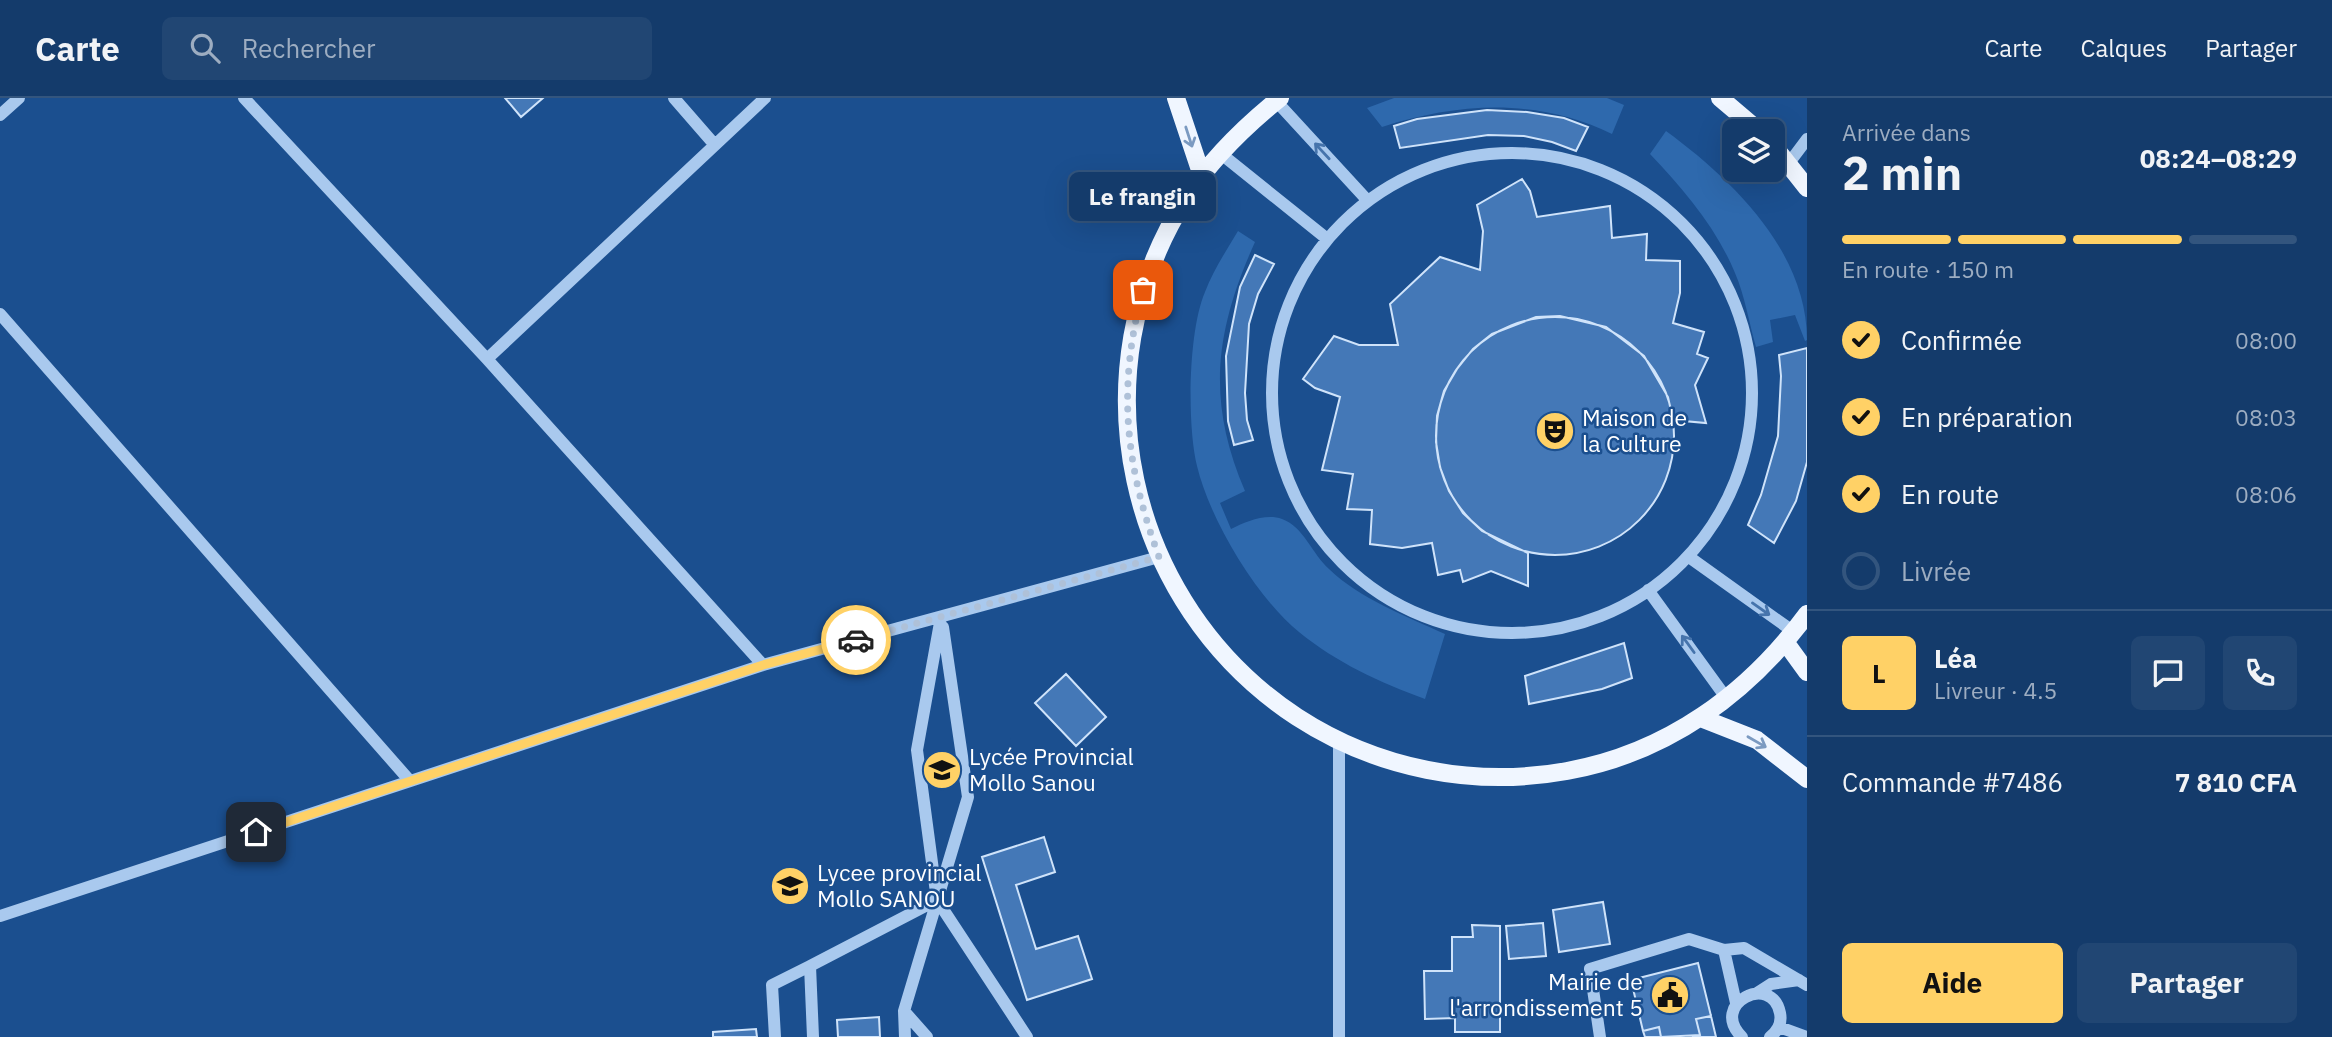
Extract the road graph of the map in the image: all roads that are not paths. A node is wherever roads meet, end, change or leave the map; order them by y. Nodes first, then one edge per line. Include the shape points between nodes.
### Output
1 (19, 98) edge
2 (244, 98) edge
3 (674, 98) edge
4 (765, 98) edge
5 (1176, 98) edge
6 (1720, 98) edge
7 (1278, 99) edge
8 (0, 115) edge
9 (1745, 119) edge
10 (1807, 139) edge
11 (714, 144) junction
12 (1220, 153) junction
13 (1785, 158) edge
14 (1789, 163) junction
15 (1202, 176) junction
16 (1807, 188) edge
17 (1368, 201) junction
18 (1326, 238) junction
19 (0, 314) edge
20 (487, 359) junction
21 (1159, 557) junction
22 (1689, 557) junction
23 (1648, 590) junction
24 (1807, 614) edge
25 (941, 617) junction
26 (1790, 637) junction
27 (763, 665) junction
28 (1807, 672) edge
29 (1727, 699) junction
30 (1700, 718) junction
31 (1339, 741) junction
32 (1807, 779) edge
33 (410, 781) junction
34 (937, 900) junction
35 (0, 916) edge
36 (1724, 950) junction
37 (810, 966) junction
38 (1803, 983) edge
39 (1757, 993) junction
40 (1736, 1003) junction
41 (904, 1011) junction
42 (1774, 1032) edge
43 (775, 1037) edge
44 (813, 1037) edge
45 (905, 1037) edge
46 (927, 1037) edge
47 (1027, 1037) edge
48 (1339, 1037) edge
49 (1600, 1037) edge
50 (1742, 1037) edge
51 (1807, 1037) edge

1 - 8 street
2 - 20 street
3 - 11 street
4 - 11 street
5 -> 15 main road
6 - 9 main road
7 - 12 main road
17 -> 7 street
10 - 14 street
11 - 20 street
12 - 15 main road
12 - 18 street
13 - 14 main road
14 - 16 main road
15 - 21 main road via 1173,219 1152,266 1136,316 1128,367 1132,470
17 - 18 street
17 - 22 street via 1385,186 1458,156 1537,151 1612,172 1678,216 1725,279 1750,355 1750,427 1729,497
18 - 23 street via 1286,306 1270,383 1280,462 1311,528 1360,582 1423,618 1493,635 1565,629 1632,603
19 - 33 street
20 - 27 street
21 - 25 street
21 - 31 main road via 1199,625 1239,671 1287,710
22 - 23 street
22 -> 26 street
29 -> 23 street
24 - 26 main road
25 - 27 street
25 - 34 street via 917,750
25 - 34 street via 968,797
26 - 28 main road
26 - 29 main road
27 - 33 street
29 - 30 main road
30 - 31 main road via 1662,740 1605,762 1515,778 1426,770
30 -> 32 main road via 1757,740
31 - 48 street
33 - 35 street
34 - 37 street
34 - 41 street
34 - 47 street
36 - 38 street via 1744,948
36 - 40 street
36 - 49 street via 1689,939 1590,969
37 - 43 street via 772,985
37 - 44 street
38 - 39 street via 1771,984
39 - 40 street
39 - 42 street via 1777,1004
40 - 50 street via 1732,1019
41 - 45 street
41 - 46 street
42 - 51 street

